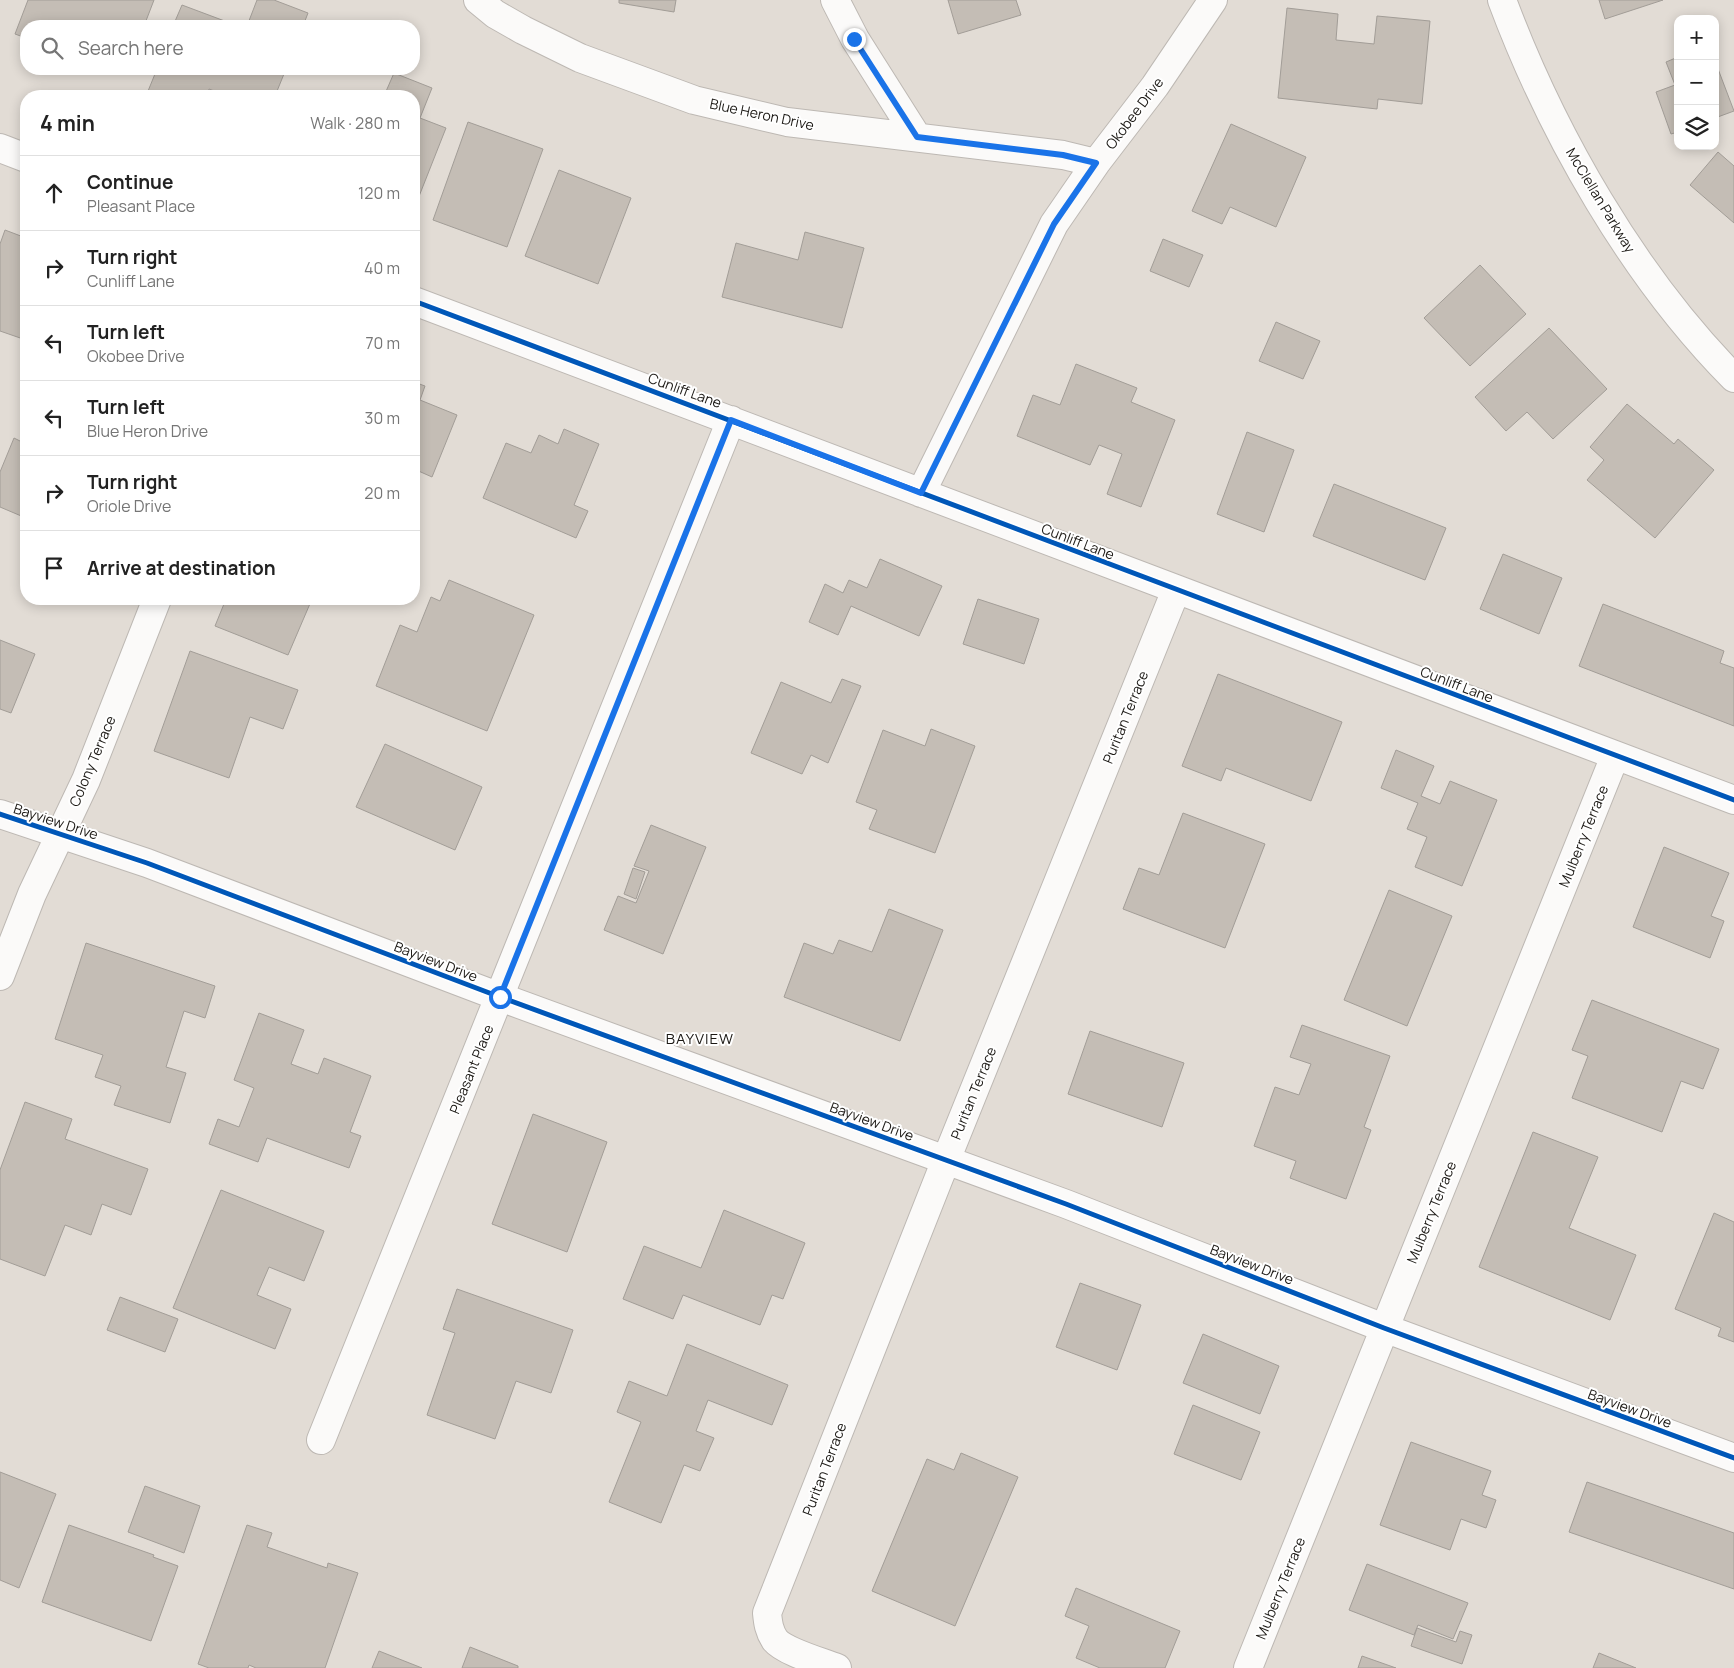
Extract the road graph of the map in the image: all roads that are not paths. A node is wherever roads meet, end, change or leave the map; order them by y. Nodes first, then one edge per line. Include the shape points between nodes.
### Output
1 (478, 0) edge
2 (835, 0) edge
3 (1212, 0) edge
4 (1502, 0) edge
5 (917, 137) junction
6 (0, 148) edge
7 (20, 156) edge
8 (1096, 163) junction
9 (420, 303) edge
10 (1734, 378) edge
11 (731, 420) junction
12 (921, 493) junction
13 (1176, 590) junction
14 (155, 605) edge
15 (1615, 756) junction
16 (1734, 800) edge
17 (0, 814) edge
18 (60, 834) junction
19 (0, 976) edge
20 (500, 997) junction
21 (946, 1160) junction
22 (1384, 1328) junction
23 (321, 1440) dead end
24 (1734, 1458) edge
25 (837, 1668) edge
26 (1248, 1668) edge

1 - 5 street, Blue Heron Drive via 523,30 580,58 694,100 787,122
2 - 5 street via 854,39
3 - 8 street, Okobee Drive via 1155,86
4 - 10 street, McClellan Parkway via 1546,104 1620,236 1667,301
5 - 8 street, Blue Heron Drive via 1063,155
6 - 7 street
8 - 12 street, Okobee Drive via 1054,224
9 - 11 street, Cunliff Lane
11 - 12 street, Cunliff Lane
11 - 20 street, Pleasant Place
12 - 13 street, Cunliff Lane
13 - 15 street, Cunliff Lane
13 - 21 street, Puritan Terrace
14 - 18 street, Colony Terrace via 86,780
15 - 16 street, Cunliff Lane
15 - 22 street, Mulberry Terrace
17 - 18 street, Bayview Drive
18 - 19 street, Colony Terrace
18 - 20 street, Bayview Drive via 148,863
20 - 21 street, Bayview Drive
20 - 23 street, Pleasant Place
21 - 22 street, Bayview Drive
21 - 25 street, Puritan Terrace via 767,1613 768,1625 776,1641 793,1652
22 - 24 street, Bayview Drive
22 - 26 street, Mulberry Terrace

